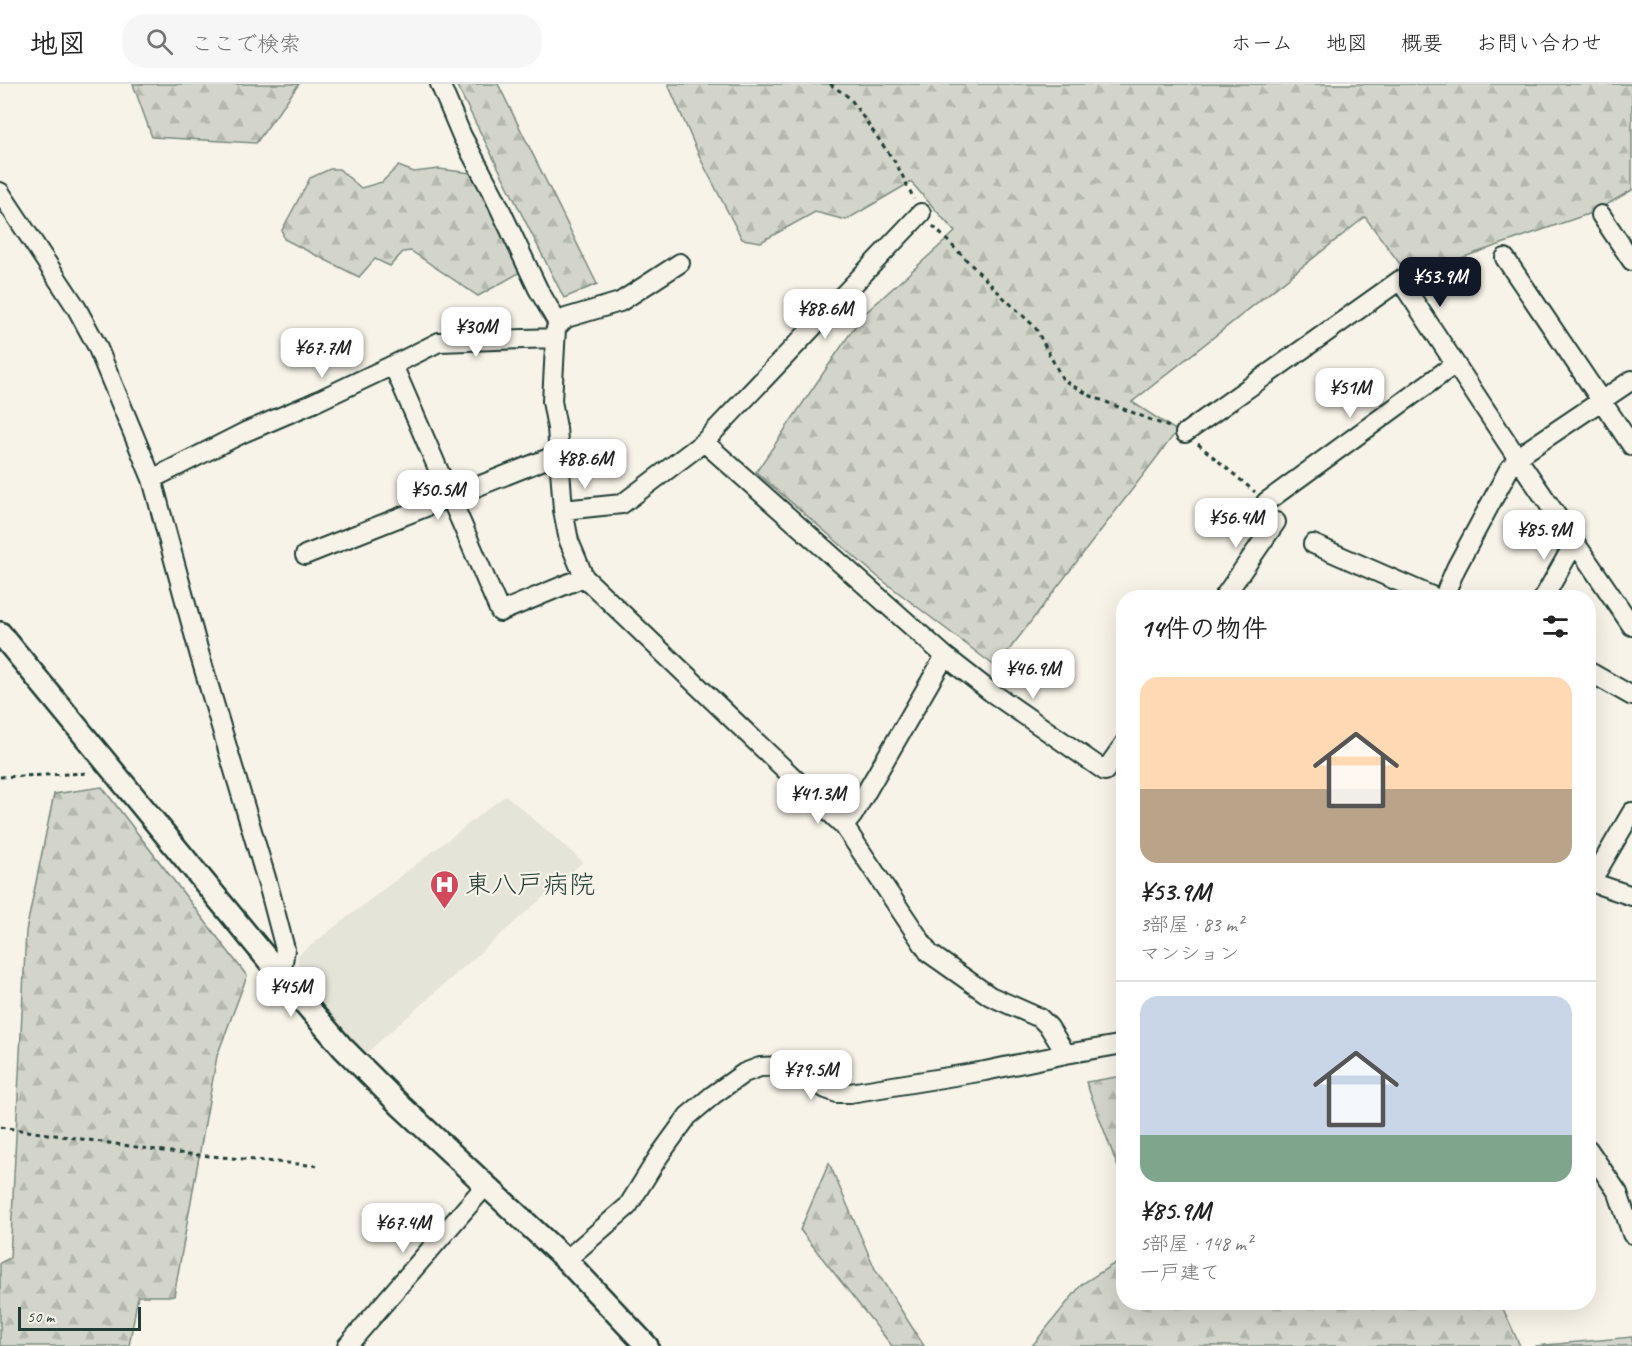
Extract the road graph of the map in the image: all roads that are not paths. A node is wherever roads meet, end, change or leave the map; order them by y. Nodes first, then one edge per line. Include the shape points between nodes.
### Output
1 (440, 84) edge
2 (0, 192) edge
3 (921, 213) road end
4 (1601, 214) dead end
5 (1505, 258) dead end
6 (1632, 261) edge
7 (680, 263) dead end
8 (557, 332) junction
9 (1455, 364) junction
10 (393, 365) junction
11 (1632, 380) edge
12 (1602, 401) junction
13 (1185, 433) road end
14 (704, 442) junction
15 (1632, 446) edge
16 (559, 454) junction
17 (1518, 459) junction
18 (152, 478) junction
19 (450, 497) junction
20 (1266, 502) road end
21 (563, 510) junction
22 (1276, 522) dead end
23 (1575, 542) junction
24 (1313, 544) dead end
25 (305, 555) dead end
26 (584, 577) junction
27 (1229, 590) edge
28 (1418, 590) edge
29 (1447, 590) edge
30 (1548, 590) edge
31 (1632, 626) edge
32 (0, 633) edge
33 (945, 656) junction
34 (1596, 676) edge
35 (1632, 696) edge
36 (1116, 755) edge
37 (1632, 812) edge
38 (844, 825) junction
39 (1596, 871) edge
40 (1596, 883) edge
41 (1632, 896) edge
42 (281, 976) junction
43 (1116, 1045) edge
44 (1066, 1054) junction
45 (1596, 1161) edge
46 (486, 1185) junction
47 (1632, 1234) edge
48 (566, 1260) junction
49 (347, 1346) edge
50 (647, 1346) edge

1 - 8 street
2 - 18 street via 76,307 97,346
3 - 14 street
4 - 6 street
5 - 12 street
7 - 8 street via 620,302 566,318
8 - 10 street via 439,342
8 - 16 street via 552,401
9 - 13 street via 1400,280
9 - 17 street
9 - 20 street
10 - 18 street
10 - 19 street
11 - 12 street
12 - 15 street
12 - 17 street
14 - 21 street via 622,504
14 - 33 street
16 - 19 street
16 - 21 street
17 - 23 street
17 - 29 street via 1509,469
18 - 42 street via 285,949
19 - 25 street
19 - 26 street via 500,612
21 - 26 street via 569,541
22 - 27 street
23 - 30 street
23 - 31 street
24 - 28 street
26 - 38 street
32 - 42 street
33 - 36 street via 1105,771
33 - 38 street
34 - 35 street
37 - 39 street
38 - 44 street via 929,953 990,996 1040,1018
40 - 41 street
42 - 46 street via 344,1048
43 - 44 street
44 - 48 street via 850,1092 825,1089 781,1066 760,1066 744,1073 688,1116 628,1206
45 - 47 street via 1618,1193
46 - 48 street
46 - 49 street
48 - 50 street

